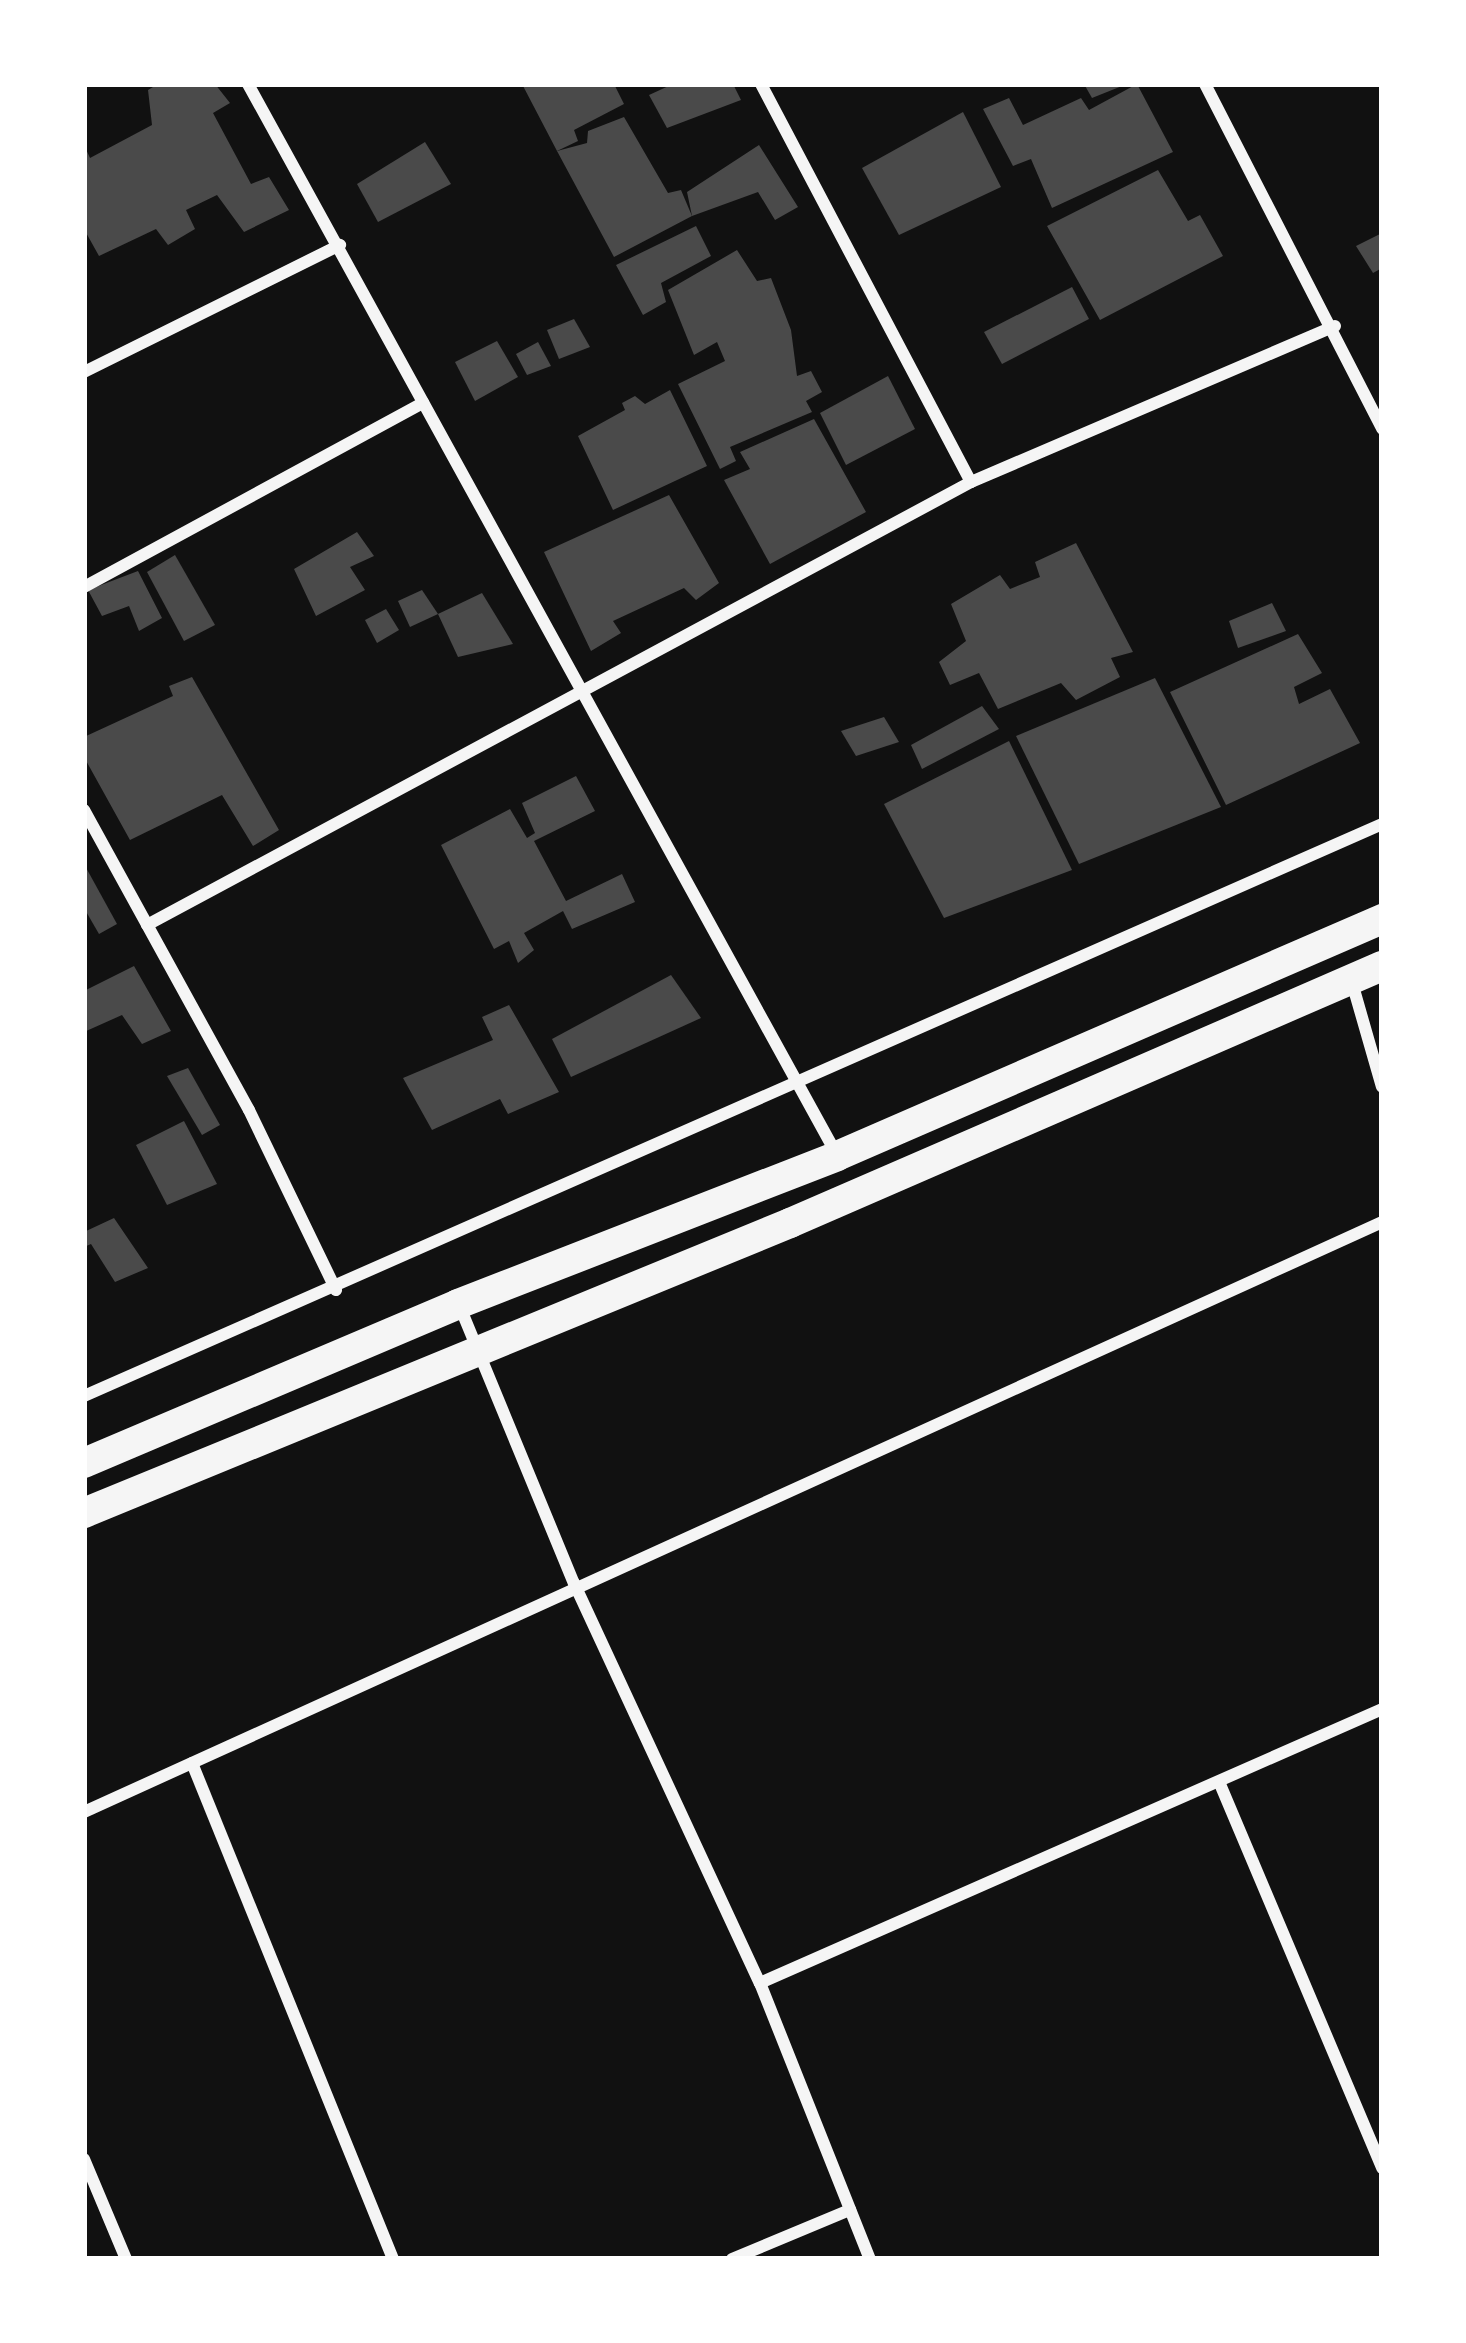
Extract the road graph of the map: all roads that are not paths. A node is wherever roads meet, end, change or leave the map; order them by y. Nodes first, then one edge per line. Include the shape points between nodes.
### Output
1 (248, 84) edge
2 (761, 84) edge
3 (1204, 84) edge
4 (340, 245) junction
5 (1335, 326) junction
6 (84, 372) edge
7 (423, 403) junction
8 (1382, 428) edge
9 (971, 482) junction
10 (84, 586) edge
11 (584, 696) junction
12 (84, 810) edge
13 (1382, 824) edge
14 (1382, 919) edge
15 (147, 925) junction
16 (1382, 966) edge
17 (1351, 980) junction
18 (801, 1085) junction
19 (1382, 1087) edge
20 (837, 1156) junction
21 (1382, 1222) edge
22 (336, 1290) junction
23 (458, 1304) junction
24 (477, 1348) junction
25 (84, 1396) edge
26 (84, 1463) edge
27 (84, 1514) edge
28 (574, 1583) junction
29 (1382, 1709) edge
30 (192, 1763) junction
31 (1220, 1784) junction
32 (84, 1812) edge
33 (760, 1983) junction
34 (84, 2159) edge
35 (1382, 2168) edge
36 (850, 2210) junction
37 (127, 2259) edge
38 (393, 2259) edge
39 (732, 2259) edge
40 (871, 2259) edge

1 - 4 street
2 - 9 street
3 - 5 street
4 - 6 street
4 - 7 street
5 - 8 street
5 - 9 street
7 - 10 street
7 - 11 street
9 - 11 street
11 - 15 street
11 - 18 street
12 - 15 street
13 - 18 street
14 - 20 main road
15 - 22 street
16 - 17 main road
17 - 19 street
17 - 24 main road via 790,1223
18 - 20 street
18 - 22 street
20 - 23 main road
21 - 28 street
22 - 25 street
23 - 24 street
23 - 26 main road
24 - 27 main road
24 - 28 street
28 - 30 street
28 - 33 street
29 - 31 street
30 - 32 street
30 - 38 street
31 - 33 street
31 - 35 street
33 - 36 street
34 - 37 street
36 - 39 street
36 - 40 street

